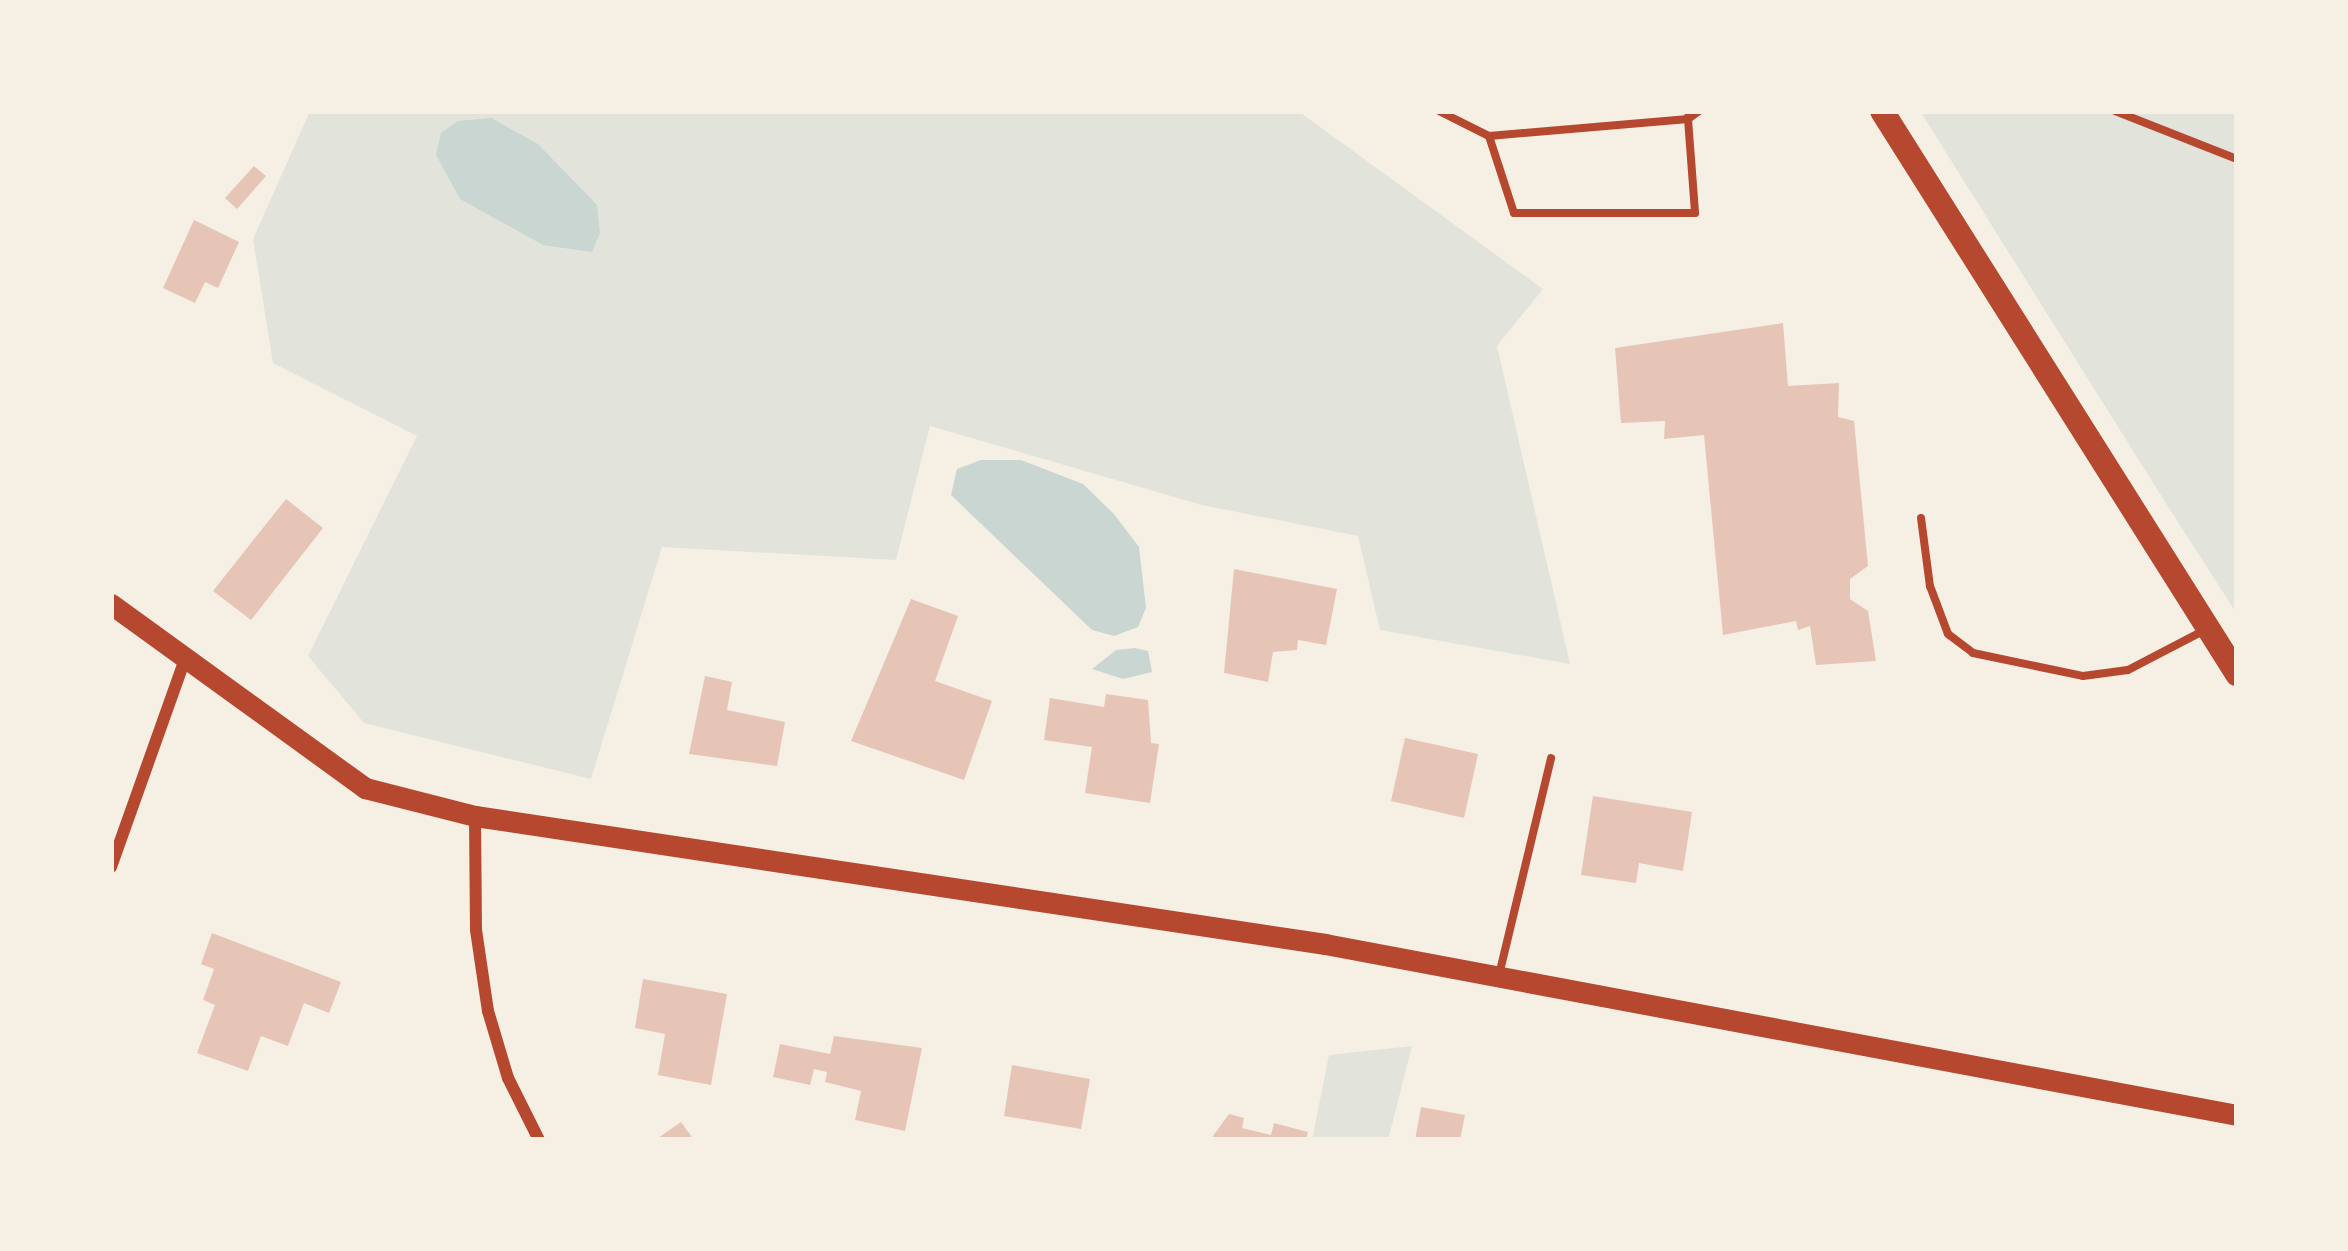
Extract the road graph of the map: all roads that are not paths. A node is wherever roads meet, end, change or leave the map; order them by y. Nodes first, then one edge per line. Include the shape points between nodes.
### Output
1 (1438, 111) edge
2 (1700, 111) edge
3 (1882, 111) edge
4 (2115, 111) edge
5 (1689, 115) edge
6 (1490, 136) junction
7 (2237, 159) edge
8 (1922, 518) dead end
9 (111, 604) edge
10 (2207, 629) junction
11 (184, 662) junction
12 (2237, 674) edge
13 (1551, 758) dead end
14 (475, 816) junction
15 (111, 867) edge
16 (1498, 976) junction
17 (2237, 1115) edge
18 (539, 1140) edge

1 - 6 lane
2 - 5 lane
3 - 10 main road
4 - 7 lane
5 - 6 lane
5 - 6 lane via 1695,213 1514,213
8 - 10 lane via 1942,618 1972,653 2083,676 2128,670
9 - 11 main road
10 - 12 main road
11 - 14 main road via 365,788
11 - 15 street
13 - 16 lane
14 - 16 main road
14 - 18 street via 482,979 508,1078
16 - 17 main road

